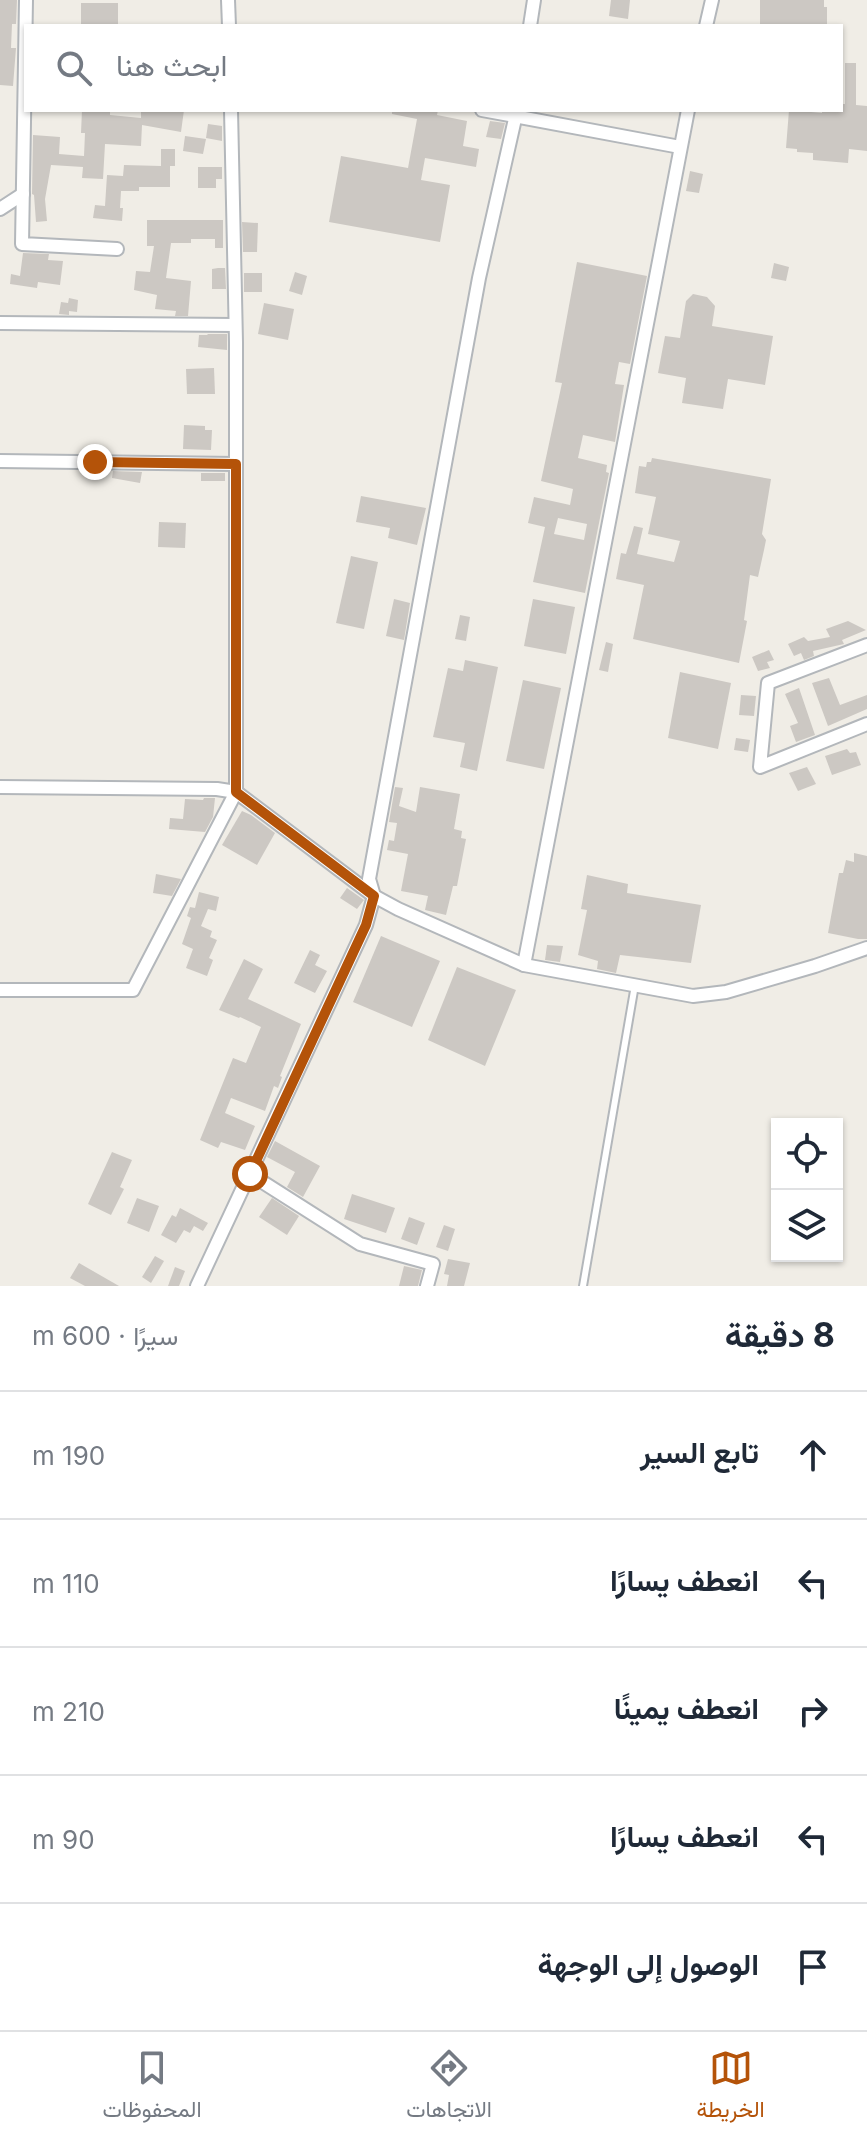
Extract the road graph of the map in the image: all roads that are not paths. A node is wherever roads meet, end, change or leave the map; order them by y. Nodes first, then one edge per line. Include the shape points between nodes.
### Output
1 (26, 0) edge
2 (228, 0) edge
3 (534, 0) edge
4 (712, 0) edge
5 (26, 24) edge
6 (229, 24) edge
7 (530, 24) edge
8 (706, 24) edge
9 (24, 112) edge
10 (231, 112) edge
11 (688, 112) edge
12 (516, 113) edge
13 (680, 147) junction
14 (23, 194) junction
15 (0, 209) edge
16 (117, 249) dead end
17 (0, 323) edge
18 (235, 325) junction
19 (0, 461) edge
20 (236, 464) junction
21 (867, 645) edge
22 (867, 724) edge
23 (0, 787) edge
24 (236, 792) junction
25 (374, 896) junction
26 (867, 948) edge
27 (524, 965) junction
28 (635, 985) junction
29 (0, 990) edge
30 (250, 1174) junction
31 (197, 1286) edge
32 (427, 1286) edge
33 (583, 1286) edge

1 - 5 street
2 - 6 street
3 - 7 street
4 - 8 street
9 - 14 street
10 - 18 street
11 - 13 street
12 - 13 street
12 - 25 street via 479,278 385,787 369,879
13 - 27 street
14 - 15 street
14 - 16 street via 22,244
17 - 18 street
18 - 20 street
19 - 20 street
20 - 24 street
21 - 22 street via 768,683 760,767
23 - 24 street
24 - 25 street
24 - 29 street via 133,990
25 - 27 street
25 - 30 street via 366,925
26 - 28 street via 726,992 693,996
27 - 28 street
28 - 33 lane
30 - 31 street
30 - 32 street via 360,1244 433,1264

